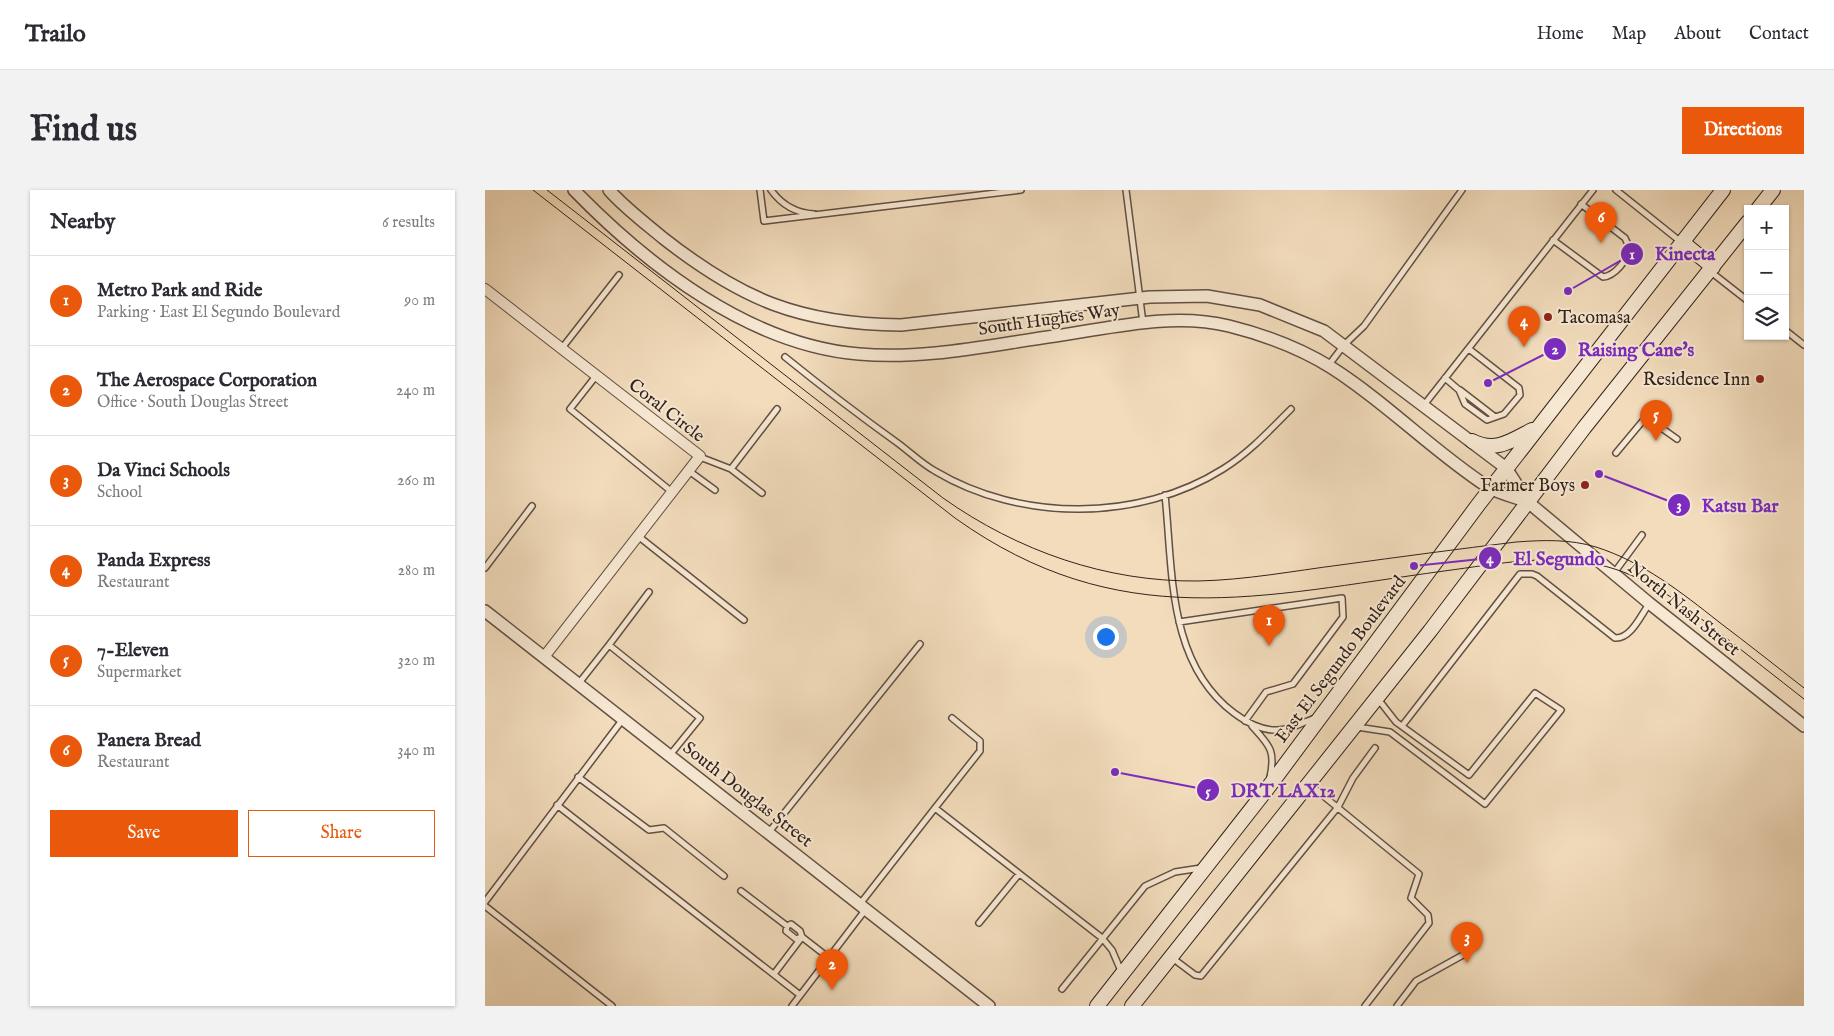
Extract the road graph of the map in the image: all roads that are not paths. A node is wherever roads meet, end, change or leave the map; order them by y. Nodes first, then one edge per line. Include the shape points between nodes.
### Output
1 (575, 190) edge
2 (609, 190) edge
3 (760, 190) edge
4 (771, 190) edge
5 (1021, 190) edge
6 (1126, 190) edge
7 (1461, 190) edge
8 (1593, 190) edge
9 (1616, 190) edge
10 (1723, 190) edge
11 (1773, 190) edge
12 (1581, 204) junction
13 (1761, 205) edge
14 (824, 215) junction
15 (1744, 227) edge
16 (1553, 240) junction
17 (1682, 242) junction
18 (1711, 269) junction
19 (619, 275) dead end
20 (485, 289) edge
21 (1140, 298) junction
22 (1744, 298) edge
23 (1143, 323) junction
24 (1789, 333) edge
25 (1344, 345) junction
26 (1804, 345) edge
27 (561, 349) junction
28 (1469, 349) junction
29 (785, 357) dead end
30 (1328, 366) junction
31 (596, 376) junction
32 (1445, 378) junction
33 (1459, 390) junction
34 (1424, 405) junction
35 (777, 409) dead end
36 (1291, 409) dead end
37 (1495, 417) junction
38 (1539, 426) junction
39 (1677, 439) dead end
40 (1472, 441) junction
41 (1617, 453) dead end
42 (700, 456) junction
43 (1506, 468) junction
44 (731, 469) junction
45 (689, 470) junction
46 (1490, 489) junction
47 (715, 490) dead end
48 (672, 492) junction
49 (762, 493) dead end
50 (1165, 496) junction
51 (1528, 502) junction
52 (532, 506) dead end
53 (1642, 535) dead end
54 (637, 536) junction
55 (485, 568) edge
56 (1613, 573) junction
57 (649, 592) dead end
58 (1649, 603) junction
59 (485, 611) edge
60 (744, 620) dead end
61 (1179, 622) junction
62 (920, 644) dead end
63 (609, 645) junction
64 (544, 657) junction
65 (578, 684) junction
66 (1377, 697) junction
67 (1321, 716) junction
68 (952, 718) dead end
69 (623, 719) junction
70 (1245, 721) junction
71 (1251, 725) junction
72 (1402, 726) junction
73 (1804, 726) edge
74 (1354, 727) junction
75 (1375, 748) dead end
76 (670, 755) junction
77 (579, 777) junction
78 (1309, 784) junction
79 (1267, 789) junction
80 (557, 805) junction
81 (1338, 807) junction
82 (935, 808) junction
83 (769, 832) junction
84 (1206, 867) junction
85 (1019, 874) junction
86 (724, 876) dead end
87 (741, 891) dead end
88 (485, 904) edge
89 (863, 907) junction
90 (979, 922) dead end
91 (787, 926) junction
92 (802, 937) junction
93 (1102, 938) junction
94 (1463, 955) dead end
95 (1171, 957) junction
96 (829, 958) junction
97 (1122, 973) junction
98 (774, 974) junction
99 (1062, 989) dead end
100 (801, 995) junction
101 (794, 1004) edge
102 (612, 1006) edge
103 (989, 1006) edge
104 (1097, 1006) edge
105 (1132, 1006) edge
106 (1365, 1006) edge
107 (1397, 1006) edge

1 - 23 street, South Hughes Way via 617,231 712,303 781,337 820,348 859,354 921,355
2 - 21 street, South Hughes Way via 620,204 724,282 766,303 837,322 901,325
3 - 14 lane via 764,221
4 - 14 lane via 784,204 797,211
5 - 14 lane
6 - 21 lane
7 - 25 lane via 1365,326
8 - 12 lane
9 - 17 lane
10 - 17 main road, East El Segundo Boulevard
11 - 13 main road
12 - 16 lane
12 - 16 lane via 1625,238 1629,255 1614,273 1603,276
15 - 18 main road
16 - 28 lane
17 - 18 main road
17 - 38 main road, East El Segundo Boulevard
18 - 22 lane
18 - 51 main road
19 - 27 lane
20 - 27 street, Coral Circle
21 - 23 lane
21 - 25 street, South Hughes Way via 1189,295 1260,305 1324,331
23 - 30 street, South Hughes Way via 1183,320 1225,325 1263,335
24 - 26 lane
25 - 30 lane
25 - 34 street, South Hughes Way
27 - 31 street, Coral Circle
28 - 32 lane
28 - 37 lane via 1520,391 1505,414
29 - 50 lane via 935,471 978,491 1044,509 1073,510 1107,508
30 - 46 street, South Hughes Way
31 - 42 street, Coral Circle
31 - 48 lane via 570,409
32 - 33 lane
32 - 34 lane
33 - 37 lane
33 - 37 lane via 1465,404 1479,416 1487,420
34 - 40 street, South Hughes Way
35 - 44 lane
36 - 50 lane via 1223,469
38 - 40 main road via 1504,445 1488,446
38 - 43 main road, East El Segundo Boulevard
39 - 41 lane via 1646,417
40 - 43 street, South Hughes Way
42 - 44 lane
42 - 45 street, Coral Circle
43 - 46 main road, East El Segundo Boulevard
43 - 51 street, North Nash Street
44 - 49 lane
45 - 47 lane
45 - 48 street, Coral Circle
46 - 51 street, South Hughes Way
46 - 67 main road, East El Segundo Boulevard
48 - 54 street, Coral Circle
50 - 61 lane
51 - 56 street, North Nash Street
51 - 66 main road
52 - 55 lane
53 - 56 lane
54 - 60 lane
54 - 64 street, Coral Circle
56 - 58 street, North Nash Street
57 - 63 lane
58 - 72 lane via 1627,634 1615,638 1537,576 1520,574
58 - 73 street, North Nash Street
59 - 64 street, South Douglas Street
61 - 70 lane via 1200,677 1226,707
61 - 70 lane via 1342,598 1343,617 1293,684 1266,692
62 - 83 lane
63 - 65 lane
63 - 76 lane via 699,718
64 - 65 street, South Douglas Street
65 - 69 street, South Douglas Street
66 - 72 lane
66 - 74 main road
67 - 71 lane via 1276,730
67 - 79 main road, East El Segundo Boulevard
68 - 82 lane via 980,740 980,751
69 - 76 street, South Douglas Street
69 - 77 lane
70 - 71 lane
71 - 79 lane via 1273,754
72 - 74 lane via 1469,775 1535,693 1561,710 1485,804 1389,732
74 - 78 main road
75 - 81 lane via 1353,778
76 - 83 street, South Douglas Street
77 - 80 lane
77 - 86 lane via 649,830 664,828
78 - 81 lane
78 - 95 main road
79 - 84 main road, East El Segundo Boulevard
80 - 88 lane
80 - 98 lane
81 - 95 lane via 1201,976
81 - 106 lane via 1419,874 1411,898 1428,915 1429,922
82 - 85 lane
82 - 89 lane
83 - 89 street, South Douglas Street
84 - 93 lane via 1175,872 1145,886
84 - 97 main road, East El Segundo Boulevard
85 - 90 lane
85 - 93 lane
87 - 91 lane
88 - 102 lane
89 - 96 lane
89 - 103 street, South Douglas Street
91 - 92 lane via 791,924
91 - 92 lane via 786,931 796,939
92 - 96 lane
92 - 98 lane
93 - 97 lane via 1115,954
93 - 99 lane
94 - 107 lane via 1416,981
95 - 105 main road
96 - 100 lane
97 - 104 main road, East El Segundo Boulevard
98 - 100 lane
100 - 101 lane

